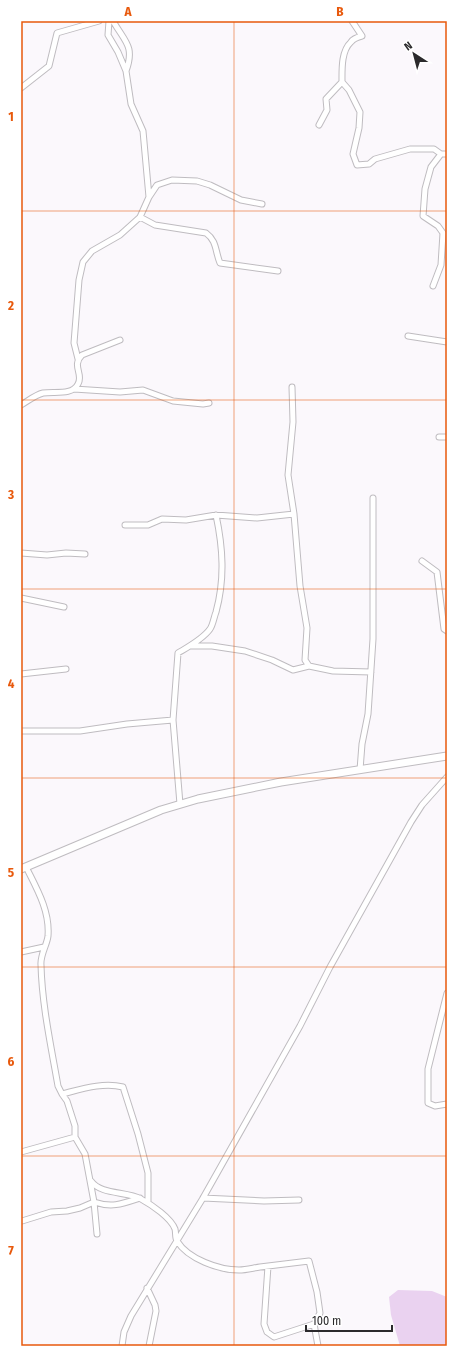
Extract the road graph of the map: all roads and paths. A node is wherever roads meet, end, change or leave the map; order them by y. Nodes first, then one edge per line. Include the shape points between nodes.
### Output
1 (99, 21) edge
2 (109, 21) edge
3 (113, 21) edge
4 (352, 21) edge
5 (126, 71) junction
6 (342, 82) junction
7 (21, 88) edge
8 (320, 125) dead end
9 (441, 154) junction
10 (447, 154) edge
11 (149, 196) junction
12 (262, 204) dead end
13 (140, 217) junction
14 (278, 271) dead end
15 (433, 286) dead end
16 (408, 336) dead end
17 (120, 340) dead end
18 (447, 342) edge
19 (78, 359) junction
20 (292, 387) dead end
21 (74, 389) junction
22 (209, 403) dead end
23 (21, 405) edge
24 (439, 437) dead end
25 (447, 437) edge
26 (373, 498) dead end
27 (294, 514) junction
28 (216, 515) junction
29 (125, 526) dead end
30 (21, 553) edge
31 (85, 554) dead end
32 (422, 561) dead end
33 (21, 598) edge
34 (64, 607) dead end
35 (447, 631) edge
36 (190, 646) junction
37 (309, 666) junction
38 (66, 669) dead end
39 (371, 672) junction
40 (21, 674) edge
41 (173, 720) junction
42 (21, 732) edge
43 (447, 756) edge
44 (360, 770) junction
45 (447, 778) edge
46 (180, 804) junction
47 (24, 868) edge
48 (44, 947) junction
49 (21, 952) edge
50 (447, 993) edge
51 (62, 1094) junction
52 (447, 1104) edge
53 (75, 1137) junction
54 (21, 1152) edge
55 (90, 1179) junction
56 (140, 1198) junction
57 (203, 1198) junction
58 (299, 1200) dead end
59 (94, 1202) junction
60 (148, 1203) junction
61 (22, 1220) dead end
62 (97, 1234) dead end
63 (177, 1240) junction
64 (268, 1266) junction
65 (147, 1288) junction
66 (314, 1324) junction
67 (122, 1346) edge
68 (149, 1346) edge
69 (318, 1346) edge

1 - 7 street via 57,33 49,66
2 - 5 street via 108,35
3 - 5 street via 130,48 130,60
4 - 6 street via 362,36 351,41 346,49
5 - 11 street via 131,104 144,131
6 - 8 street via 326,99 327,110
6 - 9 street via 360,112 353,154 357,165 369,164 375,159 410,149 434,149
9 - 10 street
9 - 15 street via 431,166 425,189 423,216 438,226 443,233 440,265
11 - 12 street via 157,185 172,180 197,181 241,200
11 - 13 street
13 - 14 street via 155,225 206,233 214,241 220,263
13 - 19 street via 120,235 92,251 83,262 74,343
16 - 18 street
17 - 19 street
19 - 21 street via 79,380
20 - 27 street via 293,422 288,475
21 - 22 street via 120,392 143,390 173,401
21 - 23 street via 44,393
24 - 25 street
26 - 39 street
27 - 28 street via 257,518
27 - 37 street via 300,586 307,628 305,660
28 - 29 street via 186,520 162,519 148,525
28 - 36 street via 222,544 222,581 217,608 210,630
30 - 31 street via 47,556
32 - 35 street via 437,572 444,629
33 - 34 street
36 - 37 street via 245,651 293,670
36 - 41 street via 178,653
37 - 39 street via 333,671
38 - 40 street
39 - 44 street
41 - 42 street via 80,731
41 - 46 street
43 - 44 main road
44 - 46 main road via 235,791
45 - 57 street via 422,805 411,822
46 - 47 main road
47 - 48 street via 41,898 48,917 48,937
48 - 49 street
48 - 51 street via 40,963 45,1007 58,1086
50 - 52 street via 428,1069 428,1103 435,1106
51 - 53 street via 75,1126
51 - 60 street via 88,1087 123,1087 148,1174
53 - 54 street
53 - 55 street via 85,1154
55 - 56 street via 100,1189
55 - 59 street
56 - 59 street via 105,1206
56 - 60 street
57 - 58 street
57 - 63 street
59 - 61 street via 80,1208
59 - 62 street
60 - 63 street via 171,1222
63 - 64 street via 195,1258 220,1267 238,1270
63 - 65 street
64 - 66 street via 309,1261 320,1313
64 - 66 street via 264,1324 267,1332 274,1337
65 - 67 street via 124,1332
65 - 68 street via 156,1311
66 - 69 street

